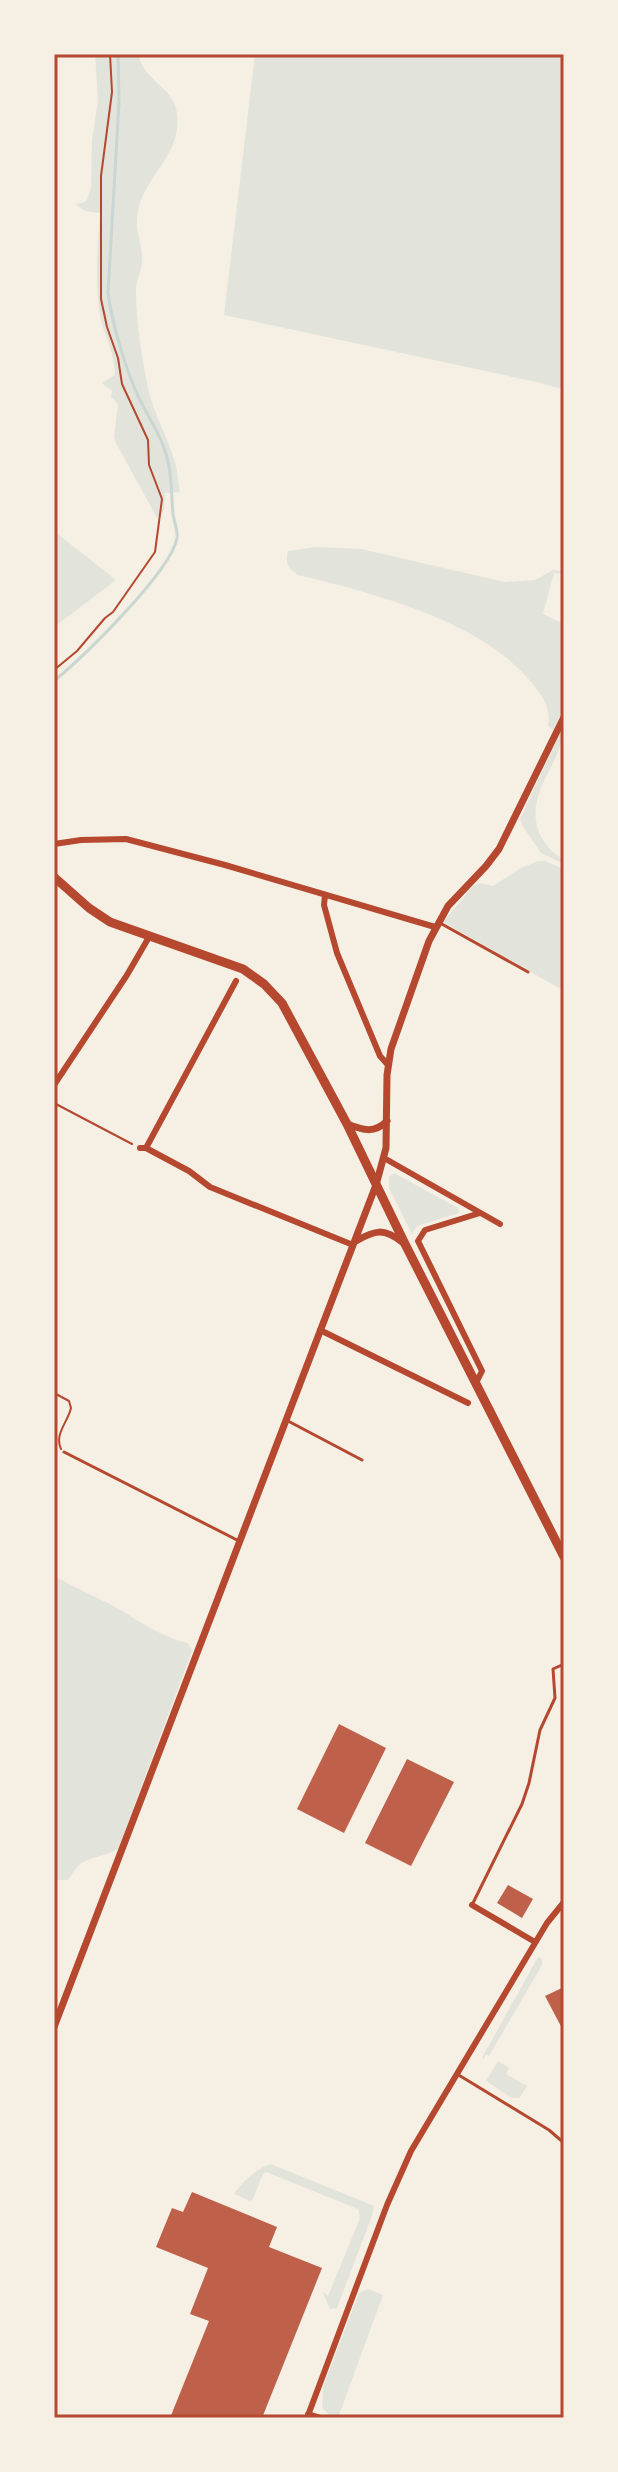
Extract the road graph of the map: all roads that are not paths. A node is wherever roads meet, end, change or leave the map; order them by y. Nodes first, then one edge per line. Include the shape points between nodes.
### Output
1 (564, 717) edge
2 (54, 844) edge
3 (54, 877) edge
4 (325, 895) junction
5 (437, 925) junction
6 (149, 937) junction
7 (528, 972) dead end
8 (236, 981) dead end
9 (388, 1065) junction
10 (54, 1085) edge
11 (387, 1121) junction
12 (347, 1124) junction
13 (384, 1158) junction
14 (376, 1185) junction
15 (480, 1213) junction
16 (500, 1224) dead end
17 (354, 1244) junction
18 (405, 1244) junction
19 (320, 1330) junction
20 (476, 1383) junction
21 (468, 1403) dead end
22 (286, 1420) junction
23 (64, 1452) road end
24 (362, 1460) dead end
25 (239, 1541) junction
26 (564, 1557) edge
27 (564, 1664) edge
28 (564, 1902) edge
29 (472, 1905) joint
30 (535, 1942) junction
31 (54, 2027) edge
32 (457, 2074) junction
33 (564, 2143) edge
34 (308, 2416) edge
35 (321, 2418) edge

1 - 5 street via 499,849
2 - 4 street via 126,839
3 - 6 main road via 110,922
4 - 5 street
4 - 9 street via 337,953
5 - 7 lane
5 - 9 street
6 - 10 street
6 - 12 main road via 233,965 264,984 291,1016
8 - 17 street via 143,1148 210,1187
9 - 11 street
11 - 12 street via 366,1131
11 - 13 street
12 - 14 main road
13 - 14 street
13 - 15 street
14 - 17 street
14 - 18 main road
15 - 16 street
15 - 20 street via 425,1230 418,1241 482,1371
17 - 18 street via 379,1232
17 - 19 street
18 - 20 main road
19 - 21 street
19 - 22 street
20 - 26 main road
22 - 24 lane
22 - 25 street
23 - 25 lane
25 - 31 street
27 - 29 lane via 553,1669 555,1698 540,1730 522,1804
28 - 30 street
29 - 30 street
30 - 32 street
32 - 33 lane
32 - 34 street via 400,2174
34 - 35 street

